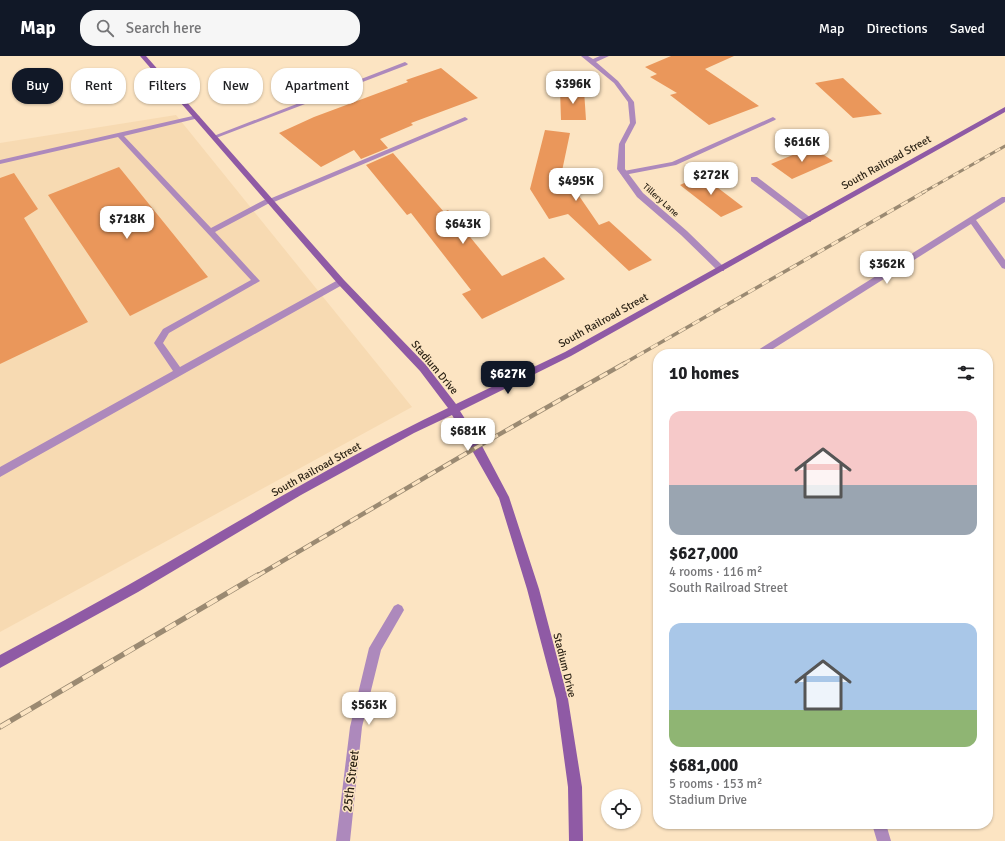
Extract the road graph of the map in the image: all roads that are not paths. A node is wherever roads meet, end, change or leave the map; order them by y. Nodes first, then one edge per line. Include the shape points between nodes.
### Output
1 (142, 56) edge
2 (584, 56) edge
3 (606, 56) edge
4 (592, 61) junction
5 (405, 64) dead end
6 (1005, 109) edge
7 (197, 117) junction
8 (465, 119) dead end
9 (773, 119) dead end
10 (120, 135) junction
11 (214, 137) junction
12 (0, 162) edge
13 (624, 173) junction
14 (754, 179) dead end
15 (1005, 199) edge
16 (271, 200) junction
17 (808, 220) junction
18 (972, 220) junction
19 (210, 232) junction
20 (1005, 266) edge
21 (721, 269) junction
22 (341, 282) junction
23 (766, 349) edge
24 (179, 372) junction
25 (454, 409) junction
26 (0, 472) edge
27 (398, 610) dead end
28 (0, 662) edge
29 (880, 829) edge
30 (343, 841) edge
31 (576, 841) edge
32 (884, 841) edge

1 - 7 street, Stadium Drive
2 - 4 street, Tillery Lane
3 - 4 street
4 - 13 street, Tillery Lane via 616,82 631,102 633,122 622,144 621,169
5 - 11 street
6 - 17 street, South Railroad Street
7 - 10 street
7 - 11 street, Stadium Drive
8 - 16 street
9 - 13 street via 674,164
10 - 12 street
10 - 19 street
11 - 16 street, Stadium Drive
13 - 21 street, Tillery Lane via 640,195
14 - 17 street
15 - 18 street
16 - 19 street
16 - 22 street, Stadium Drive
17 - 21 street, South Railroad Street
18 - 20 street
18 - 23 street
19 - 24 street via 256,281 166,331 158,343
21 - 25 street, South Railroad Street via 568,354
22 - 24 street
22 - 25 street, Stadium Drive via 423,368
24 - 26 street
25 - 28 street, South Railroad Street via 297,492 134,588
25 - 31 street, Stadium Drive via 504,497 533,589 562,699 575,787
27 - 30 street, 25th Street via 375,648 359,713
29 - 32 street

